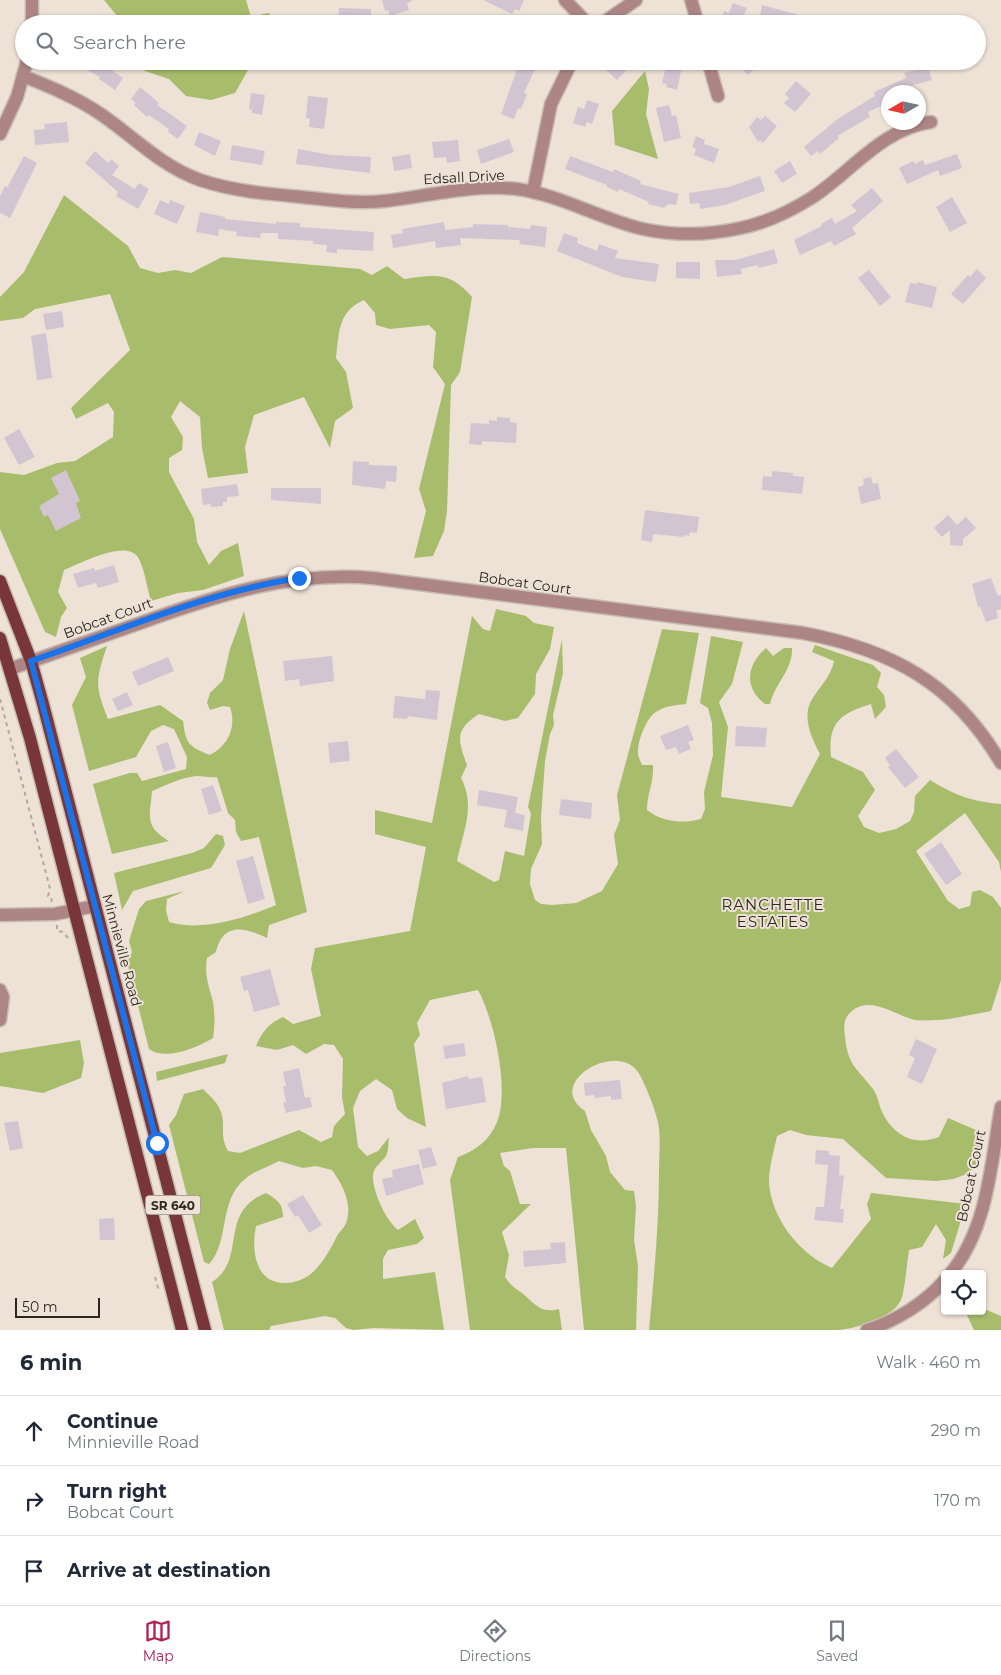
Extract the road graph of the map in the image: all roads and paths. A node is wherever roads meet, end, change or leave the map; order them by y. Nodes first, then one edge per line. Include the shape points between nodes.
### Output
1 (32, 0) edge
2 (565, 0) edge
3 (636, 0) edge
4 (691, 0) edge
5 (32, 15) edge
6 (579, 15) edge
7 (614, 15) edge
8 (695, 15) edge
9 (25, 70) edge
10 (567, 70) edge
11 (711, 70) edge
12 (24, 76) junction
13 (718, 96) dead end
14 (931, 122) dead end
15 (0, 134) edge
16 (532, 192) junction
17 (0, 581) edge
18 (0, 638) edge
19 (31, 661) junction
20 (10, 669) junction
21 (0, 699) edge
22 (1001, 763) edge
23 (51, 896) dead end
24 (95, 906) junction
25 (74, 911) junction
26 (0, 915) edge
27 (0, 990) edge
28 (0, 1020) edge
29 (1001, 1107) edge
30 (953, 1270) edge
31 (941, 1284) edge
32 (182, 1330) edge
33 (205, 1330) edge
34 (868, 1330) edge

1 - 5 street
2 - 6 street
3 - 7 street
4 - 8 street
9 - 12 street
10 - 16 street via 549,111
11 - 13 street
12 - 15 street
12 - 16 street, Edsall Drive via 76,99 172,167 220,186 361,202 463,189 504,188
14 - 16 street, Edsall Drive via 918,124 880,143 802,204 756,224 728,231 691,234 641,228
17 - 19 main road, Minnieville Road / SR 640
18 - 20 main road, SR 640
19 - 20 street, Bobcat Court
19 - 22 street, Bobcat Court via 199,602 270,582 321,576 372,578 803,633 850,643 895,660 940,689 975,724
19 - 24 main road, Minnieville Road / SR 640
20 - 25 main road, SR 640 via 24,712
21 - 23 path via 45,868 50,889 48,896
24 - 25 street
24 - 33 main road, Minnieville Road / SR 640
25 - 26 street
25 - 32 main road, SR 640
27 - 28 street via 3,997
29 - 30 street, Bobcat Court via 980,1216 964,1254
31 - 34 street via 904,1313

